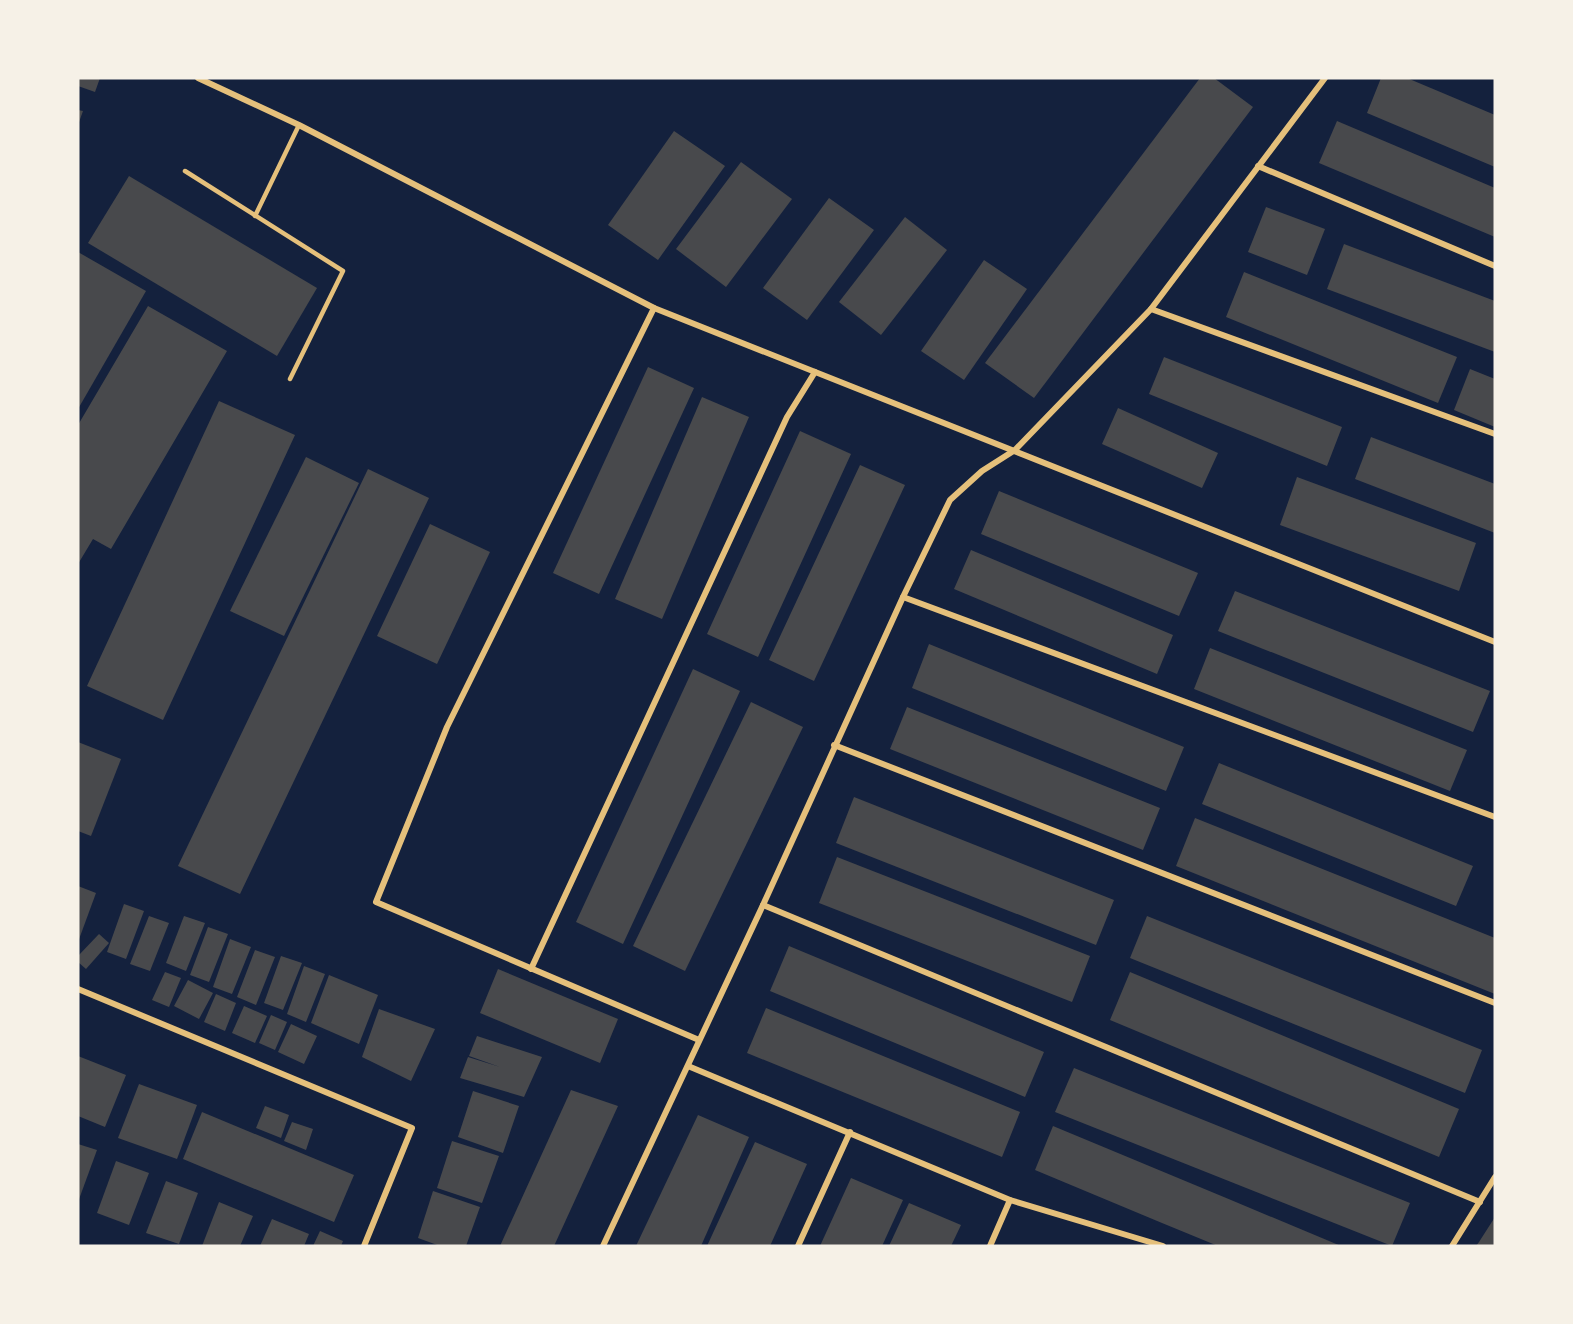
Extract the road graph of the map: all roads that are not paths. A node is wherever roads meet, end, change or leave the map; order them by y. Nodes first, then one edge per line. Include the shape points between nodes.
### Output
1 (198, 78) edge
2 (1325, 78) edge
3 (299, 125) junction
4 (1258, 166) junction
5 (185, 171) dead end
6 (255, 216) junction
7 (1495, 266) edge
8 (654, 308) junction
9 (1151, 309) junction
10 (815, 372) junction
11 (290, 379) dead end
12 (1495, 434) edge
13 (1015, 450) junction
14 (903, 597) junction
15 (1495, 642) edge
16 (834, 745) junction
17 (1495, 817) edge
18 (764, 905) junction
19 (531, 969) junction
20 (78, 989) edge
21 (1495, 1003) edge
22 (699, 1040) junction
23 (688, 1066) junction
24 (850, 1132) junction
25 (1495, 1177) edge
26 (1010, 1200) junction
27 (1480, 1202) junction
28 (364, 1246) edge
29 (603, 1246) edge
30 (798, 1246) edge
31 (990, 1246) edge
32 (1163, 1246) edge
33 (1452, 1246) edge

1 - 3 street
2 - 4 street
3 - 6 lane
3 - 8 street
4 - 7 street
4 - 9 street
5 - 6 lane
6 - 11 lane via 343,271
8 - 10 street
8 - 19 street via 447,727 376,902
9 - 12 street
9 - 13 street
10 - 13 street
10 - 19 street via 787,417
13 - 14 street via 982,471 950,501
13 - 15 street
14 - 16 street
14 - 17 street
16 - 18 street
16 - 21 street
18 - 22 street
18 - 27 street
19 - 22 street
20 - 28 street via 412,1128
22 - 23 street
23 - 24 street
23 - 29 street
24 - 26 street
24 - 30 street
25 - 27 street
26 - 31 street
26 - 32 street
27 - 33 street

